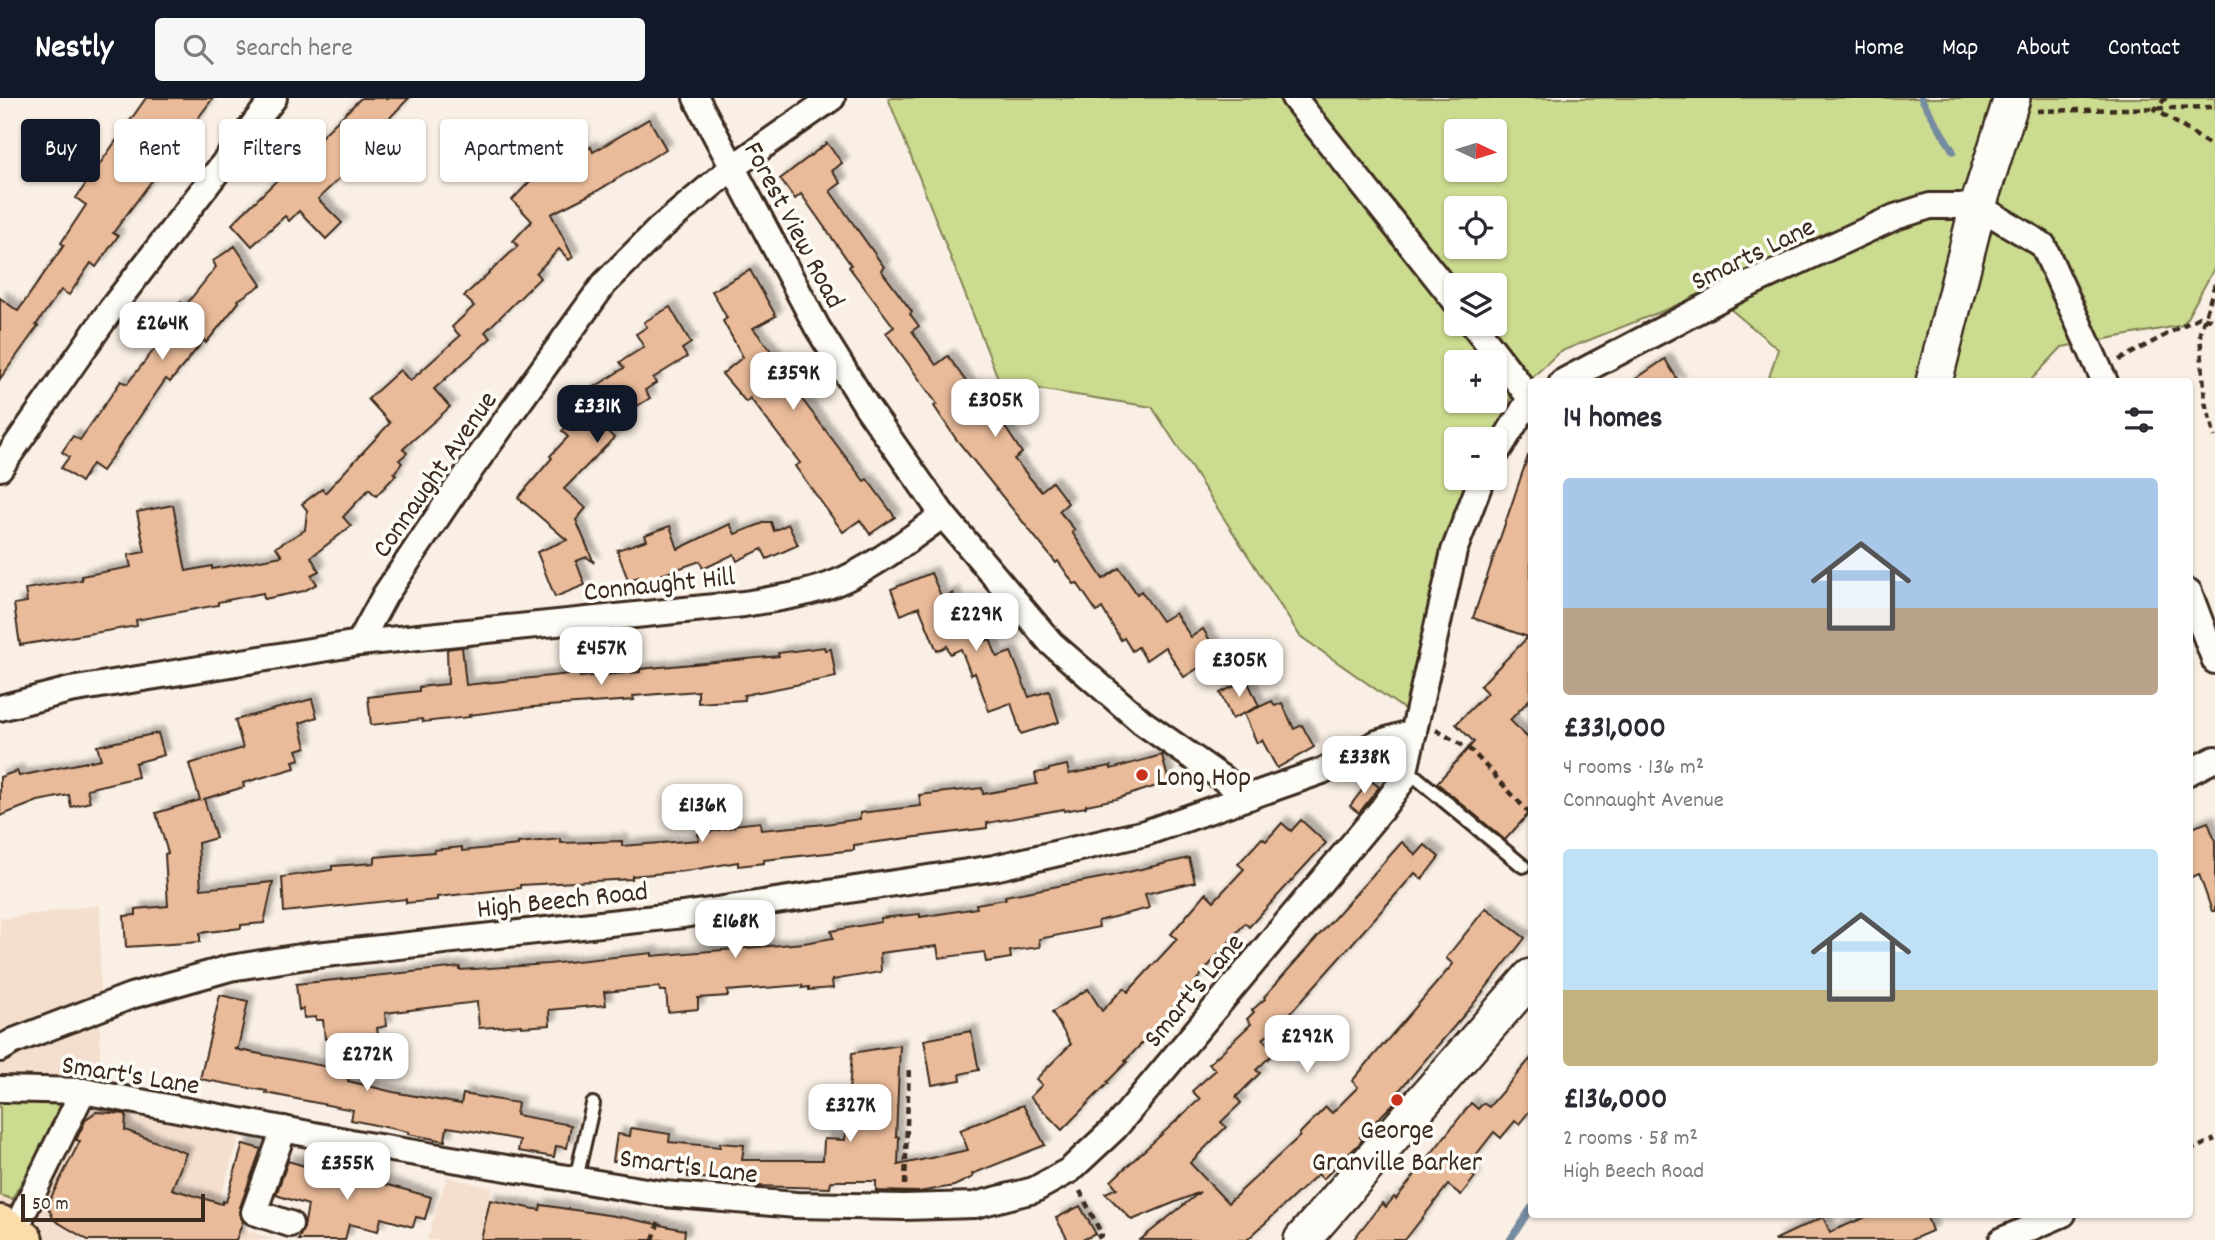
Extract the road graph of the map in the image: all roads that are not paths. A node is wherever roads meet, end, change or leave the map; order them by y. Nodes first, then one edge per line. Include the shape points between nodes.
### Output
1 (274, 98) edge
2 (696, 98) edge
3 (832, 98) edge
4 (1294, 98) edge
5 (2010, 105) edge
6 (733, 167) junction
7 (1978, 206) junction
8 (1444, 287) edge
9 (1482, 336) edge
10 (2103, 376) edge
11 (1570, 378) edge
12 (1935, 378) edge
13 (1528, 394) edge
14 (1528, 403) edge
15 (1507, 436) edge
16 (0, 468) edge
17 (1477, 490) edge
18 (943, 515) junction
19 (2193, 603) edge
20 (359, 643) junction
21 (2215, 662) edge
22 (0, 708) edge
23 (1416, 725) junction
24 (2215, 759) edge
25 (2193, 770) edge
26 (1404, 774) junction
27 (1249, 797) junction
28 (1523, 866) dead end
29 (1528, 980) edge
30 (0, 1049) edge
31 (0, 1089) edge
32 (83, 1091) junction
33 (593, 1104) dead end
34 (284, 1129) junction
35 (576, 1180) junction
36 (2054, 1218) edge
37 (290, 1224) dead end
38 (12, 1233) edge
39 (1302, 1240) edge
40 (2002, 1240) edge

1 - 16 street via 112,308
2 - 6 street, Forest View Road
3 - 6 street, Connaught Avenue
4 - 8 street
5 - 7 street
6 - 18 street, Forest View Road via 817,327
6 - 20 street, Connaught Avenue via 659,229 604,284 455,491 385,595
7 - 10 street via 2043,246
7 - 11 street, Smarts Lane via 1930,206 1895,217 1739,289
7 - 12 street
9 - 13 street
14 - 15 street
17 - 23 street via 1454,551
18 - 20 street, Connaught Hill via 893,551 835,583 789,596
18 - 27 street, Forest View Road via 1051,643 1142,722
19 - 21 street
20 - 22 street via 70,690
23 - 26 street
23 - 27 street, High Beech Road via 1322,771
24 - 25 street
26 - 28 lane
26 - 35 street, Smart's Lane via 1381,810 1115,1128 1070,1170 1034,1190 975,1205 796,1205 714,1200
27 - 30 street, High Beech Road via 1145,833 994,869 683,915 230,968 131,996
29 - 39 street
31 - 32 street, Smart's Lane
32 - 34 street, Smart's Lane
32 - 38 street
33 - 35 lane
34 - 35 street, Smart's Lane
34 - 37 street via 254,1212
36 - 40 street

